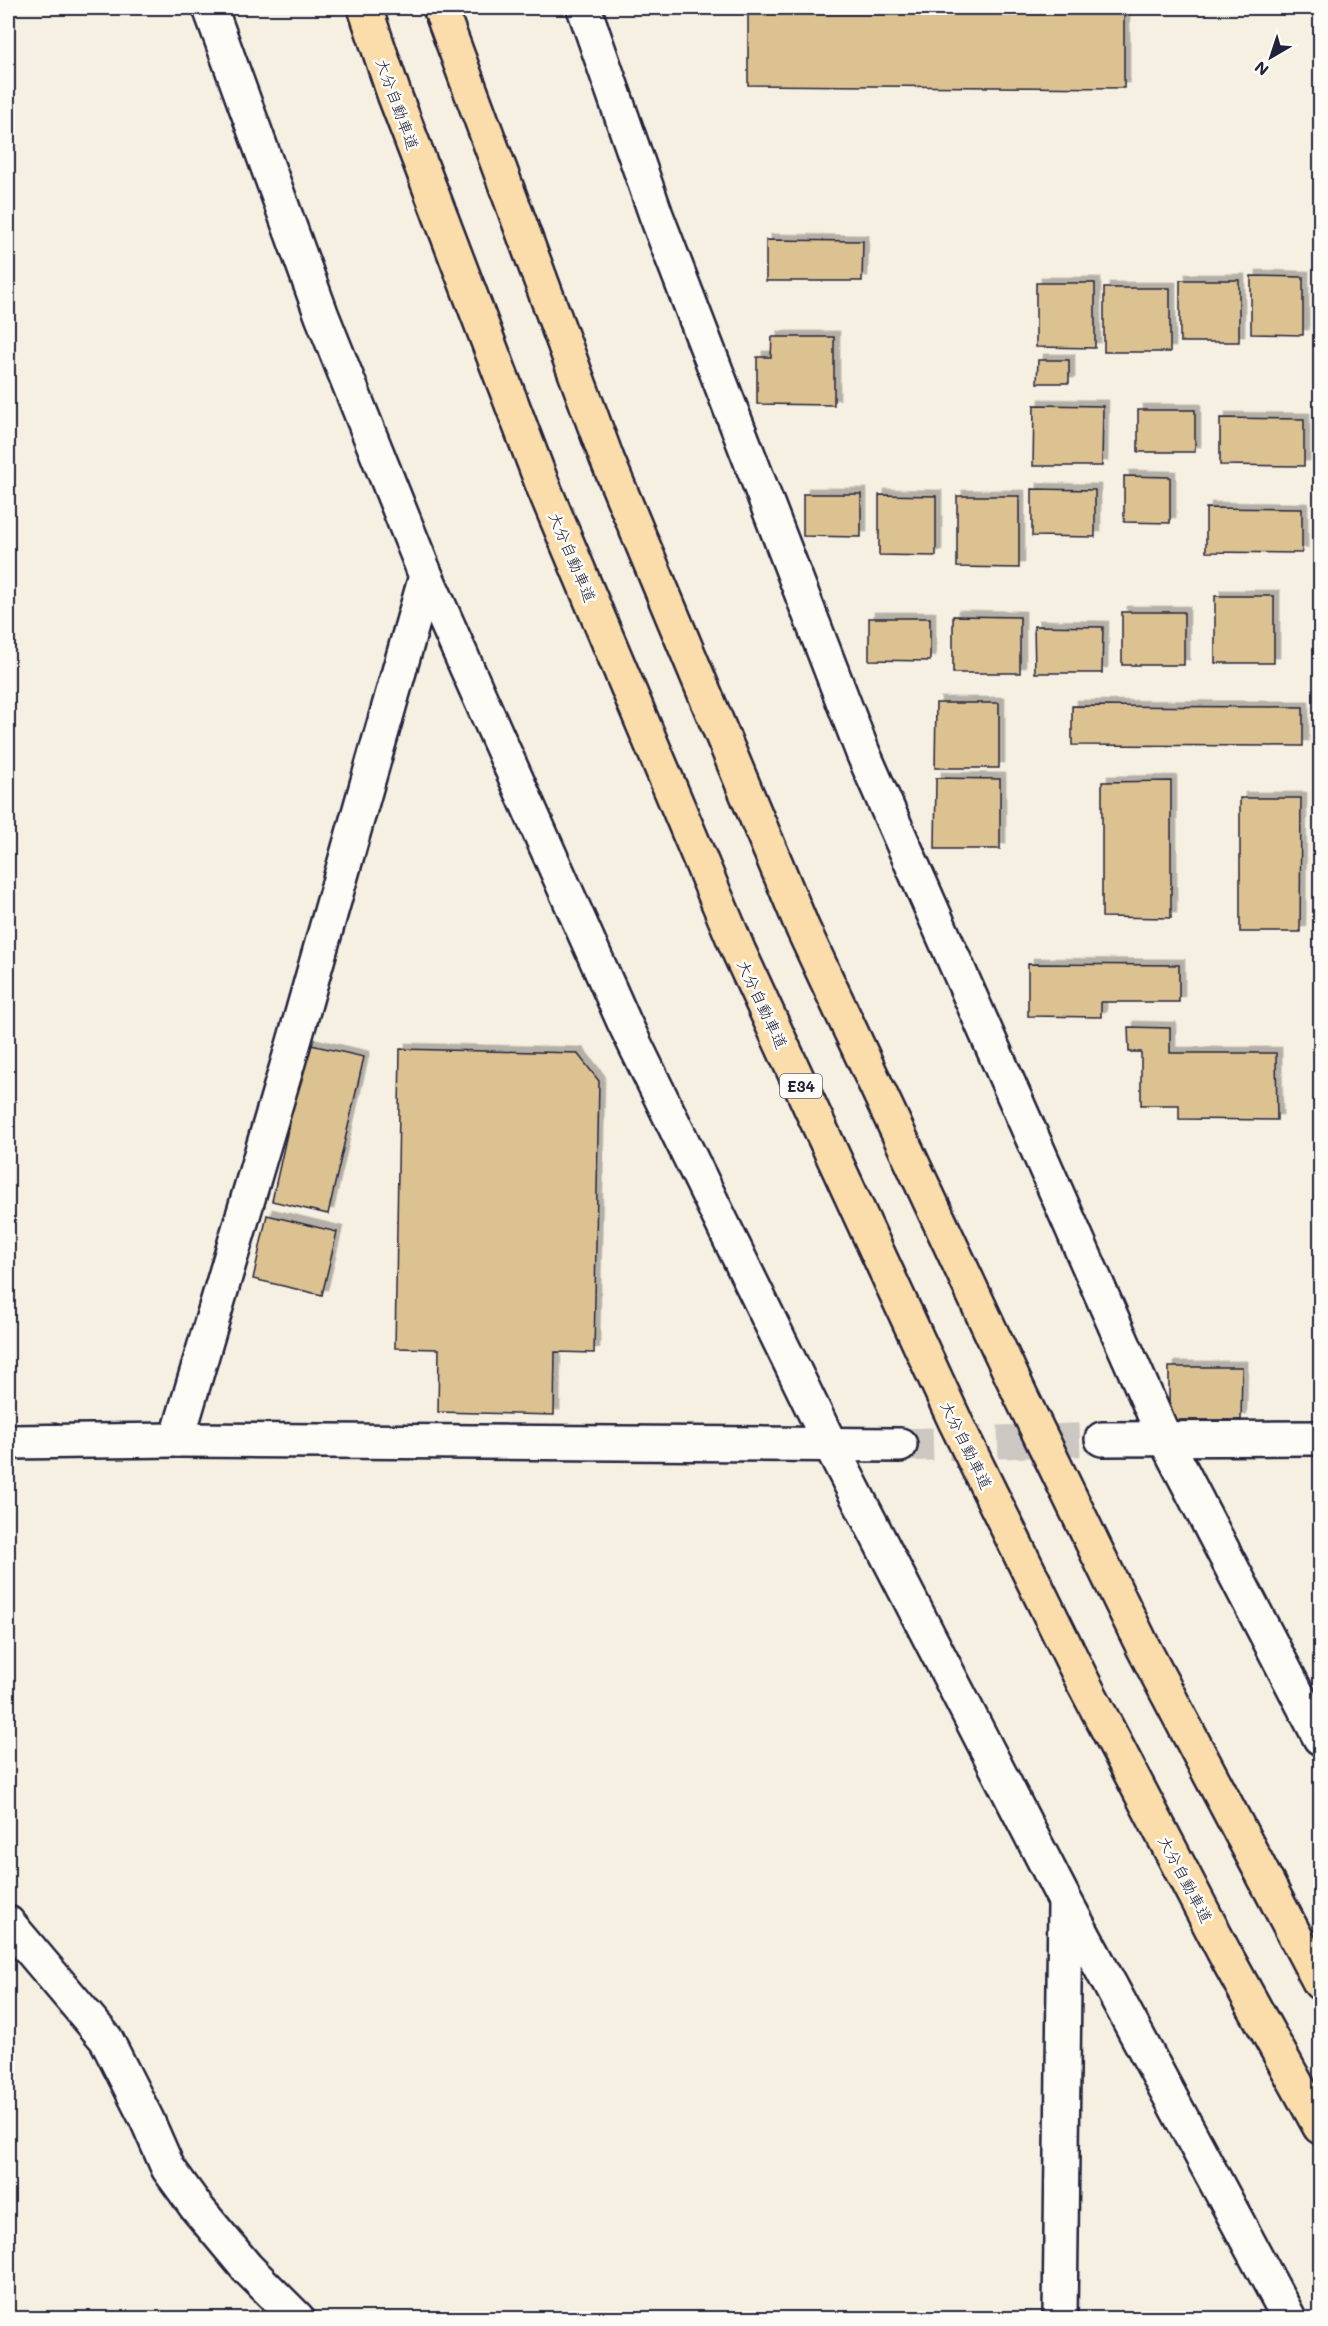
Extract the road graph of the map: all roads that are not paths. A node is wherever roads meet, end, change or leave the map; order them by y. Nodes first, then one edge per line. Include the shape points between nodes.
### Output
1 (210, 8) edge
2 (365, 8) edge
3 (440, 8) edge
4 (584, 8) edge
5 (426, 576) junction
6 (1320, 1438) edge
7 (1102, 1439) tunnel mouth
8 (1165, 1439) junction
9 (177, 1440) junction
10 (8, 1442) edge
11 (830, 1444) junction
12 (900, 1445) tunnel mouth
13 (1320, 1738) edge
14 (1065, 1901) junction
15 (8, 1923) edge
16 (1320, 1983) edge
17 (1320, 2127) edge
18 (297, 2319) edge
19 (1060, 2319) edge
20 (1289, 2319) edge

1 - 5 street via 322,316
2 - 17 highway, 大分自動車道 / E34 via 543,486 739,952 956,1423 1082,1680
3 - 16 highway via 607,459 803,929 1144,1649
4 - 8 street via 656,215 863,753
5 - 9 street
5 - 11 street via 624,1022
6 - 8 street
7 - 8 street
8 - 13 street
9 - 10 street
9 - 11 street
11 - 12 street
11 - 14 street
14 - 19 street
14 - 20 street
15 - 18 street via 106,2039 168,2168 197,2208

